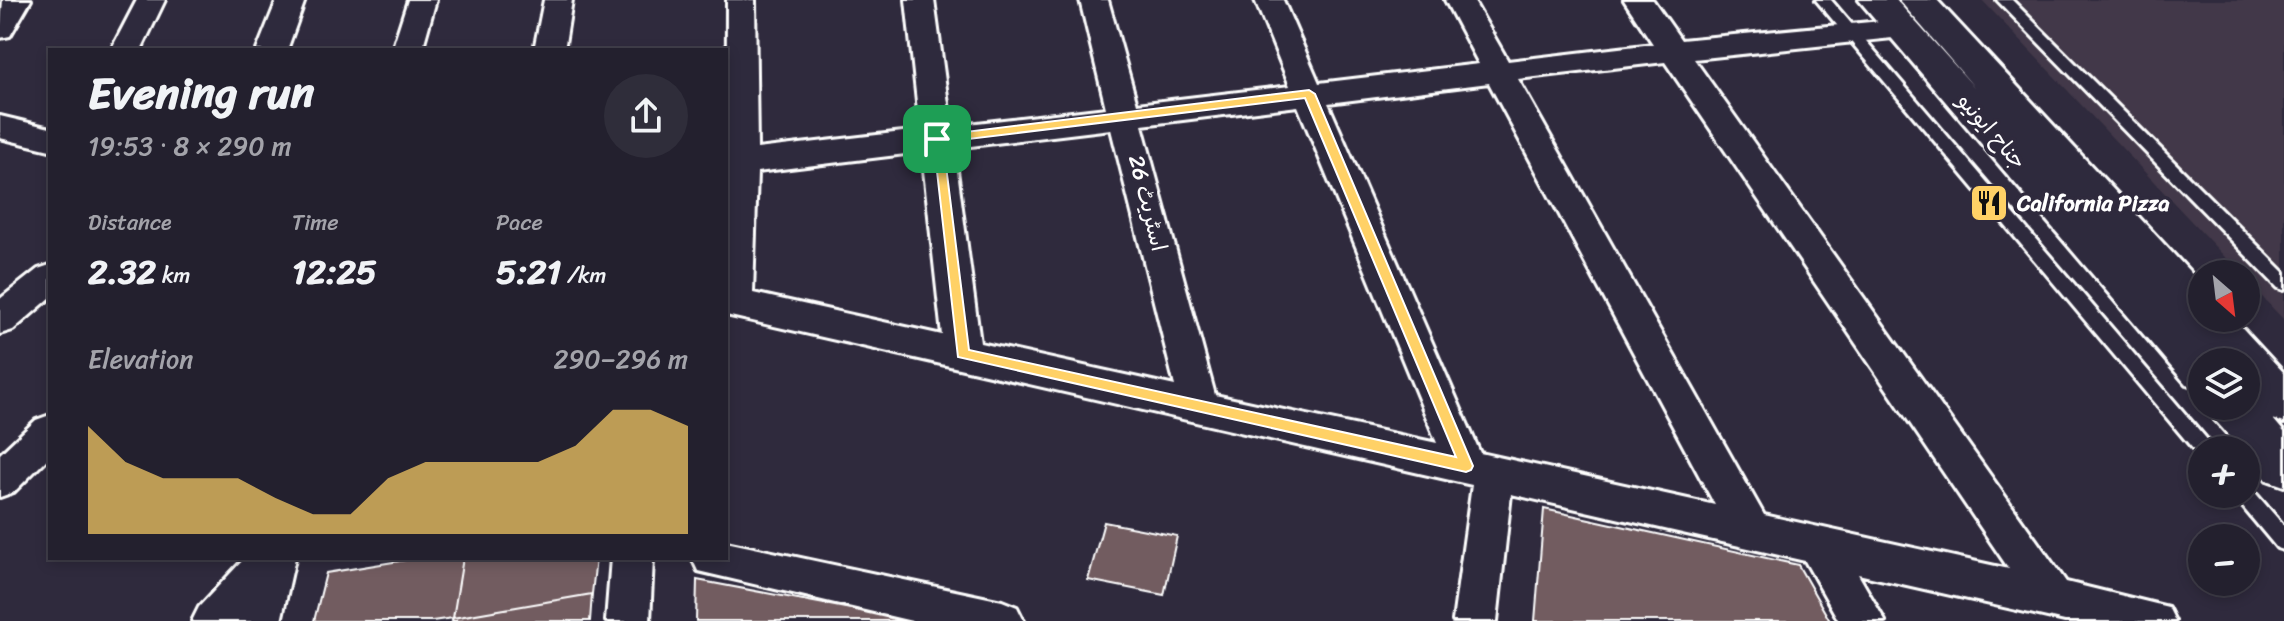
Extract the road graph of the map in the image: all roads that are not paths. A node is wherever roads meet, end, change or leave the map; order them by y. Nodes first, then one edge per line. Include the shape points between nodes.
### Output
1 (17, 0) edge
2 (151, 0) edge
3 (291, 0) edge
4 (422, 0) edge
5 (558, 0) edge
6 (741, 0) edge
7 (920, 0) edge
8 (1094, 0) edge
9 (1269, 0) edge
10 (1459, 0) edge
11 (1638, 0) edge
12 (1823, 0) edge
13 (2004, 0) edge
14 (1899, 9) edge
15 (0, 29) edge
16 (1851, 33) junction
17 (127, 48) edge
18 (273, 48) edge
19 (408, 48) edge
20 (549, 48) edge
21 (1673, 51) junction
22 (1497, 72) junction
23 (1309, 94) junction
24 (1126, 116) junction
25 (0, 127) edge
26 (48, 139) edge
27 (937, 139) junction
28 (733, 163) edge
29 (48, 280) edge
30 (2284, 283) edge
31 (2188, 300) edge
32 (731, 302) edge
33 (0, 320) edge
34 (2219, 332) edge
35 (963, 354) junction
36 (2188, 354) edge
37 (2284, 404) edge
38 (1199, 406) junction
39 (2244, 420) edge
40 (48, 433) edge
41 (2194, 436) edge
42 (2284, 465) edge
43 (1480, 469) junction
44 (0, 480) edge
45 (2256, 508) edge
46 (1751, 531) junction
47 (2284, 541) edge
48 (1818, 546) junction
49 (272, 560) edge
50 (274, 560) edge
51 (632, 560) edge
52 (722, 560) edge
53 (2053, 598) junction
54 (214, 621) edge
55 (259, 621) edge
56 (628, 621) edge
57 (1002, 621) edge
58 (1475, 621) edge
59 (1863, 621) edge
60 (2153, 621) edge

1 - 15 street
2 - 17 street
3 - 18 street
4 - 19 street
5 - 20 street
6 - 28 street
7 - 27 street
8 - 24 street, اسٹریٹ 26
9 - 23 street
10 - 22 street
11 - 21 street
12 - 16 lane
13 - 30 lane
14 - 16 street
14 - 31 highway, جناح ایونیو
14 - 36 highway, جناح ایونیو
16 - 21 street
16 - 41 lane
21 - 22 street
21 - 53 street
22 - 23 street
22 - 46 street
23 - 24 street
23 - 43 street
24 - 27 street
24 - 38 street, اسٹریٹ 26
25 - 26 street
27 - 28 street
27 - 35 street
28 - 32 street
29 - 33 street
32 - 35 street
34 - 37 highway, جناح ایونیو
35 - 38 street
38 - 43 street
39 - 42 highway
40 - 44 street
43 - 46 street
43 - 58 street
45 - 47 lane
46 - 48 street
48 - 53 street
48 - 59 street
49 - 54 street
50 - 55 street
51 - 56 street
52 - 57 street
53 - 60 street

